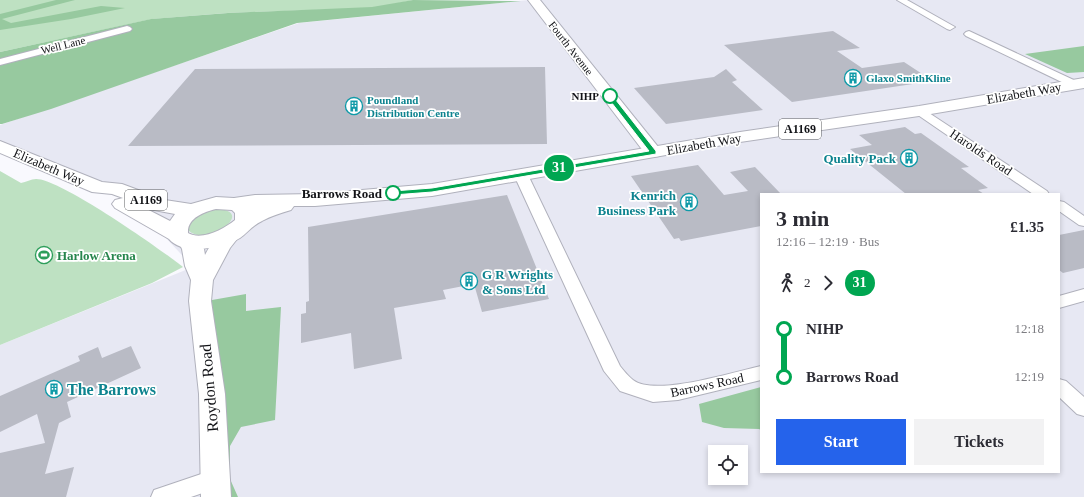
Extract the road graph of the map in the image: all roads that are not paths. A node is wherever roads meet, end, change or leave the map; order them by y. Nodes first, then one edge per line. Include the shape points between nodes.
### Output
1 (534, 0) edge
2 (901, 0) edge
3 (127, 29) dead end
4 (959, 32) junction
5 (0, 62) edge
6 (1076, 84) edge
7 (919, 111) junction
8 (0, 146) edge
9 (653, 152) junction
10 (522, 175) junction
11 (99, 188) junction
12 (1041, 193) edge
13 (300, 201) junction
14 (234, 204) junction
15 (1060, 206) edge
16 (194, 210) junction
17 (1084, 222) edge
18 (238, 228) junction
19 (183, 237) junction
20 (202, 280) junction
21 (1084, 295) edge
22 (1060, 302) edge
23 (760, 373) edge
24 (1060, 387) edge
25 (1084, 408) edge
26 (216, 488) edge
27 (162, 497) edge

1 - 9 street, Fourth Avenue
2 - 4 street
3 - 5 street, Well Lane
4 - 6 street
4 - 6 street
6 - 7 main road, Elizabeth Way / A1169
7 - 9 main road, Elizabeth Way / A1169
7 - 12 street, Harolds Road
8 - 11 main road, Elizabeth Way / A1169
9 - 10 main road, Elizabeth Way / A1169
10 - 13 main road, Elizabeth Way / A1169 via 432,190
10 - 23 street, Barrows Road via 613,371 627,386 653,394 678,392
11 - 16 main road, Elizabeth Way / A1169 via 115,188 161,206
11 - 19 main road, Elizabeth Way / A1169 via 104,194
13 - 14 main road, Elizabeth Way / A1169 via 255,200
13 - 18 main road, Elizabeth Way / A1169 via 269,210
14 - 16 main road, Elizabeth Way via 216,203
14 - 18 main road via 245,210 246,216
15 - 17 street
16 - 19 main road via 180,221 177,228
18 - 19 main road, Elizabeth Way via 209,242 198,243
18 - 20 street, Roydon Road via 221,245
19 - 20 street, Roydon Road via 193,249
20 - 26 street, Roydon Road via 200,301 212,394
21 - 22 street
24 - 25 street
26 - 27 street

